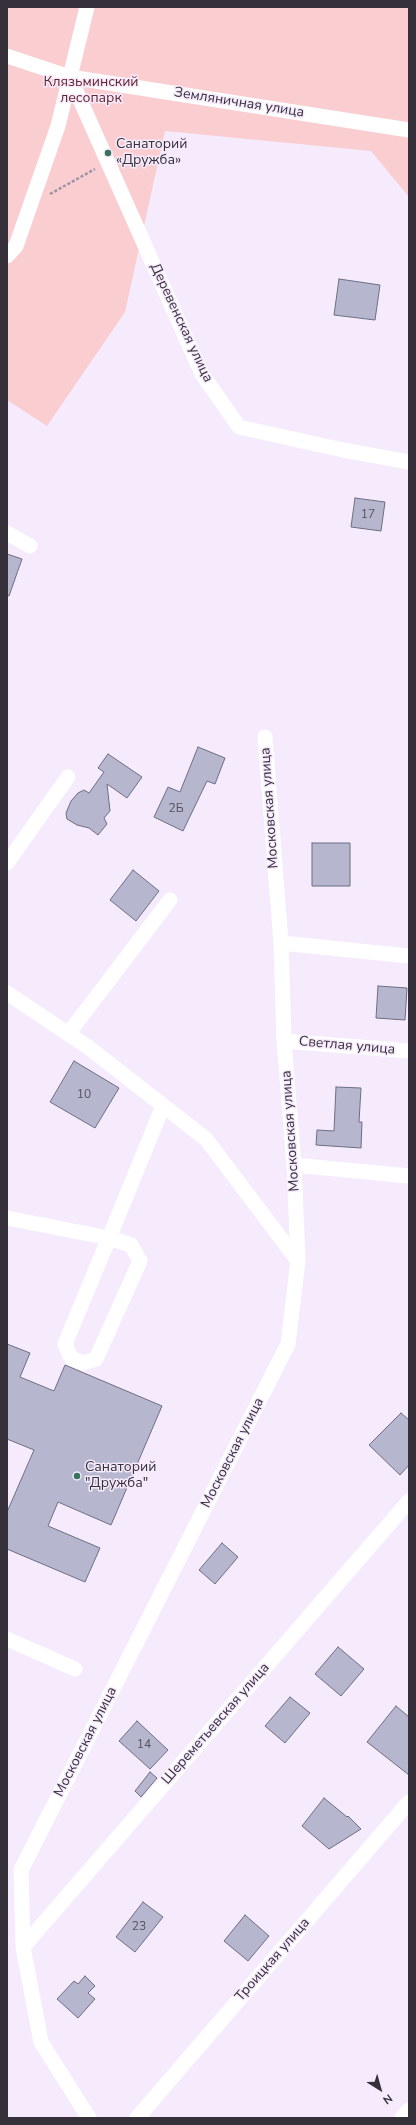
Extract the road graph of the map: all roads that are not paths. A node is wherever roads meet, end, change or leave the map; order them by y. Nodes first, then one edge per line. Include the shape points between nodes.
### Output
1 (87, 7) edge
2 (7, 56) edge
3 (70, 77) junction
4 (409, 130) edge
5 (10, 247) edge
6 (409, 462) edge
7 (7, 533) edge
8 (30, 546) dead end
9 (265, 737) dead end
10 (68, 777) dead end
11 (7, 863) edge
12 (170, 900) dead end
13 (281, 943) junction
14 (409, 956) edge
15 (7, 993) edge
16 (68, 1034) junction
17 (284, 1041) junction
18 (409, 1051) edge
19 (163, 1106) junction
20 (294, 1165) junction
21 (409, 1176) edge
22 (7, 1218) edge
23 (109, 1238) junction
24 (298, 1261) junction
25 (409, 1501) edge
26 (7, 1639) edge
27 (75, 1669) dead end
28 (409, 1802) edge
29 (22, 1947) junction
30 (409, 2110) edge
31 (89, 2118) edge
32 (137, 2118) edge
33 (402, 2118) edge

1 - 3 street
2 - 3 street, Земляничная улица
3 - 4 street, Земляничная улица
3 - 5 street via 58,126 30,206
3 - 6 street, Деревенская улица via 202,374 239,427
7 - 8 street
9 - 13 street, Московская улица
10 - 11 street
12 - 16 street
13 - 14 street
13 - 17 street, Московская улица
15 - 16 street
16 - 19 street
17 - 18 street, Светлая улица
17 - 20 street, Московская улица
19 - 23 street
19 - 24 street via 206,1139
20 - 21 street
20 - 24 street, Московская улица
22 - 23 street
23 - 23 street via 65,1344 71,1358 83,1363 96,1359 140,1261 131,1245
24 - 29 street, Московская улица via 288,1344 21,1870
25 - 29 street, Шереметьевская улица
26 - 27 street
28 - 32 street, Троицкая улица
29 - 31 street, Московская улица via 41,2042
30 - 33 street

